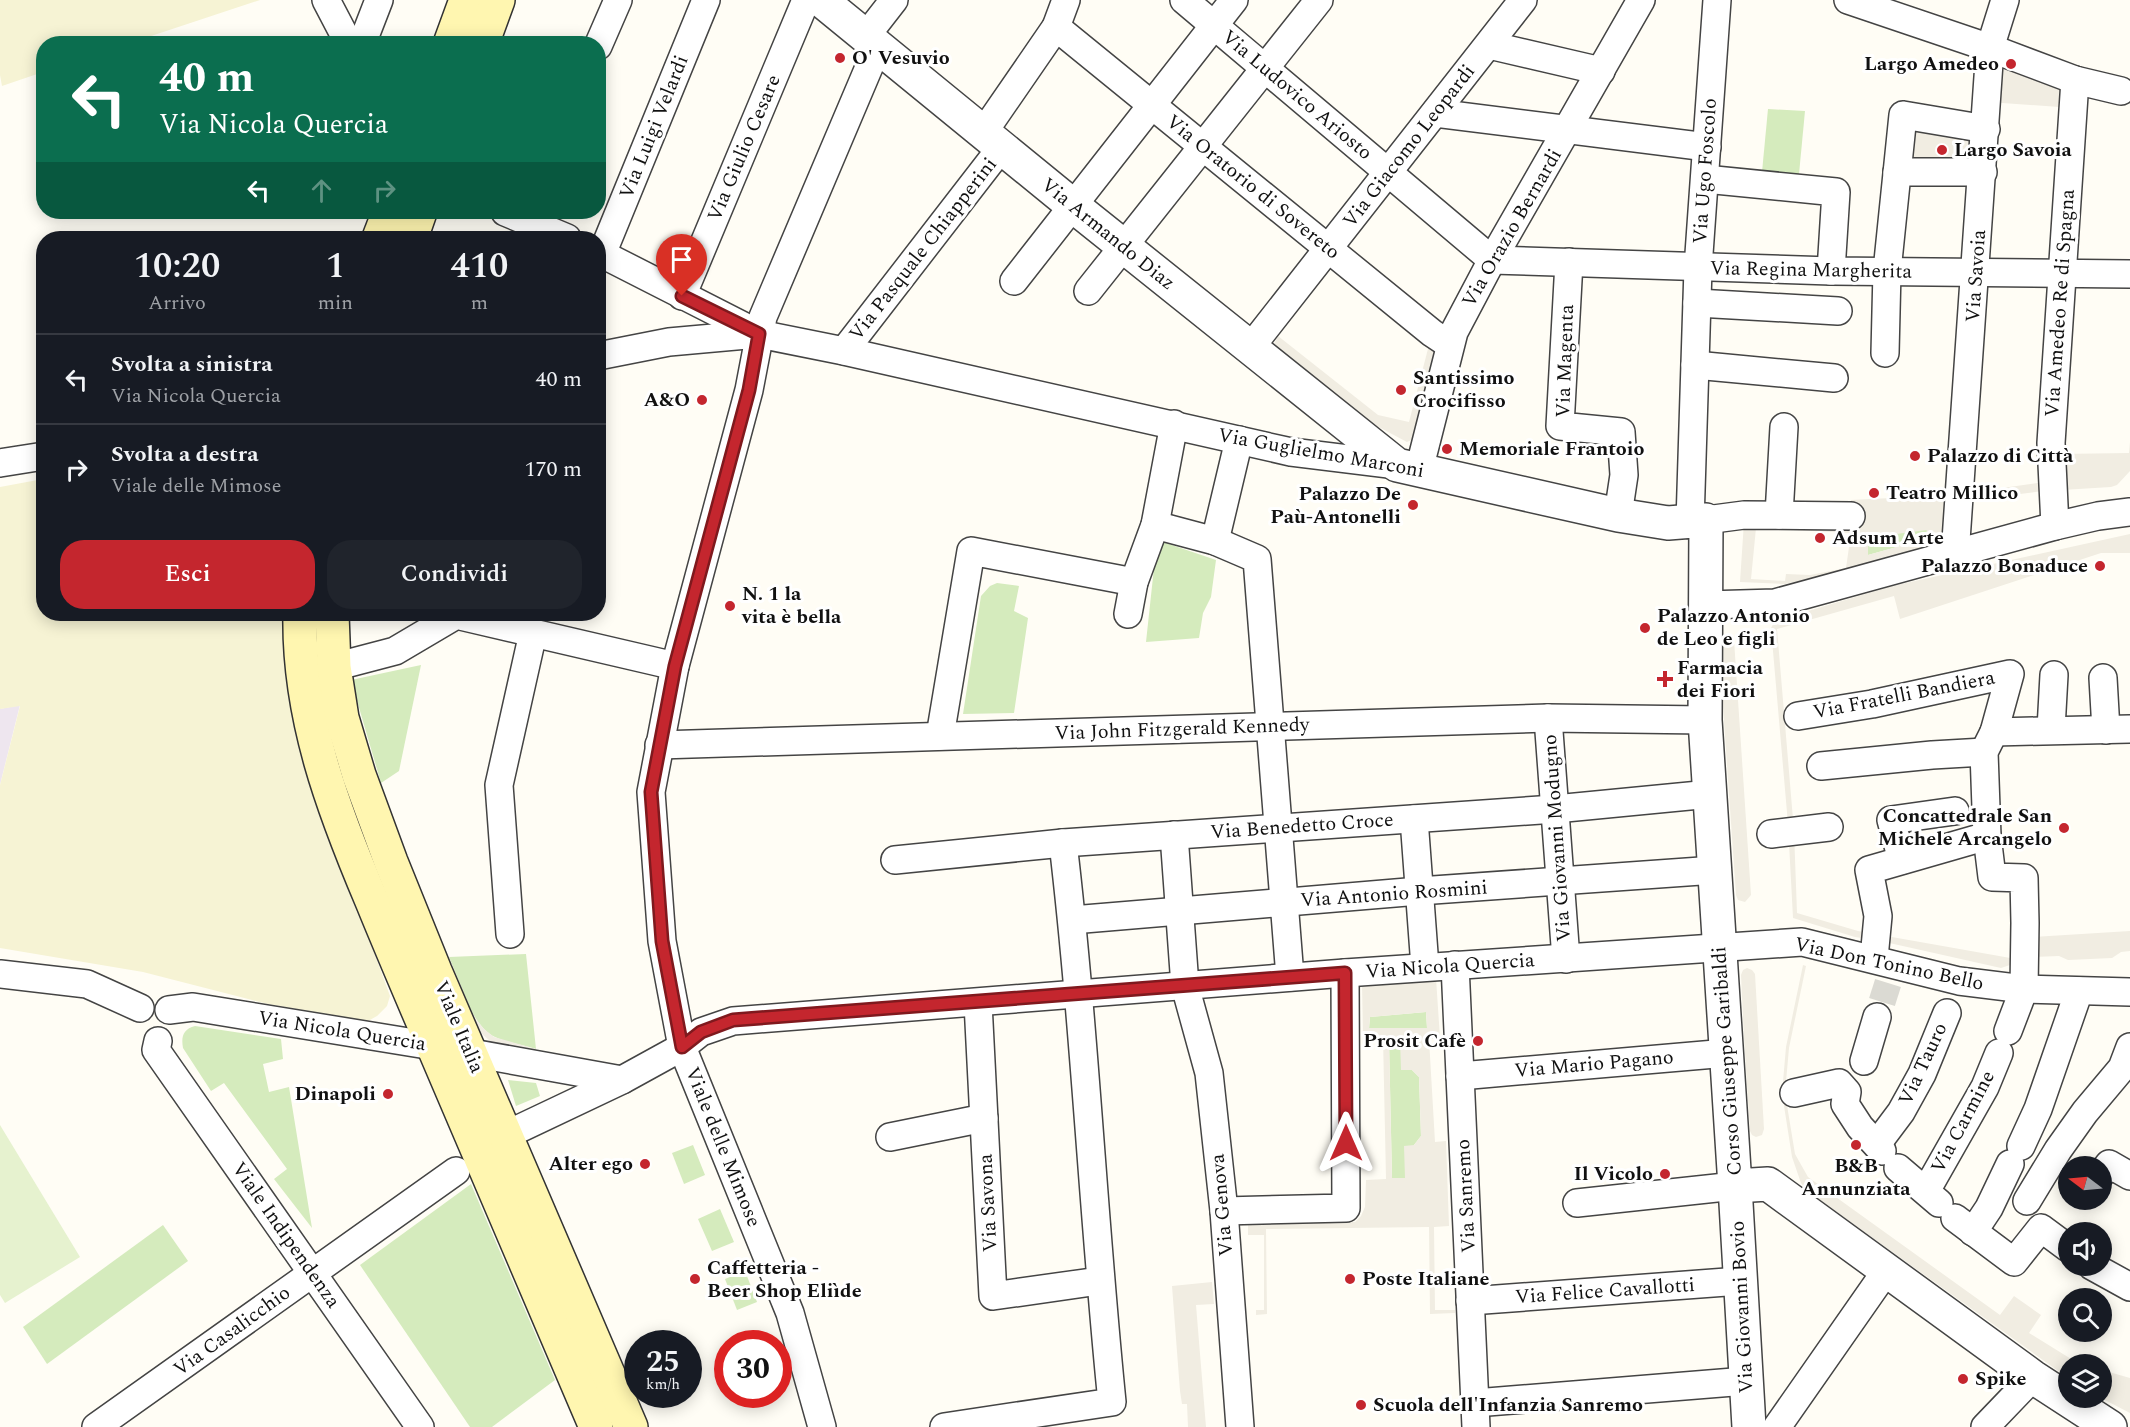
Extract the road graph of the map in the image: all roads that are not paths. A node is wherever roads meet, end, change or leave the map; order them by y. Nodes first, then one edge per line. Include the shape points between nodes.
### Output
1 (326, 0) edge
2 (379, 0) edge
3 (466, 0) edge
4 (498, 0) edge
5 (618, 0) edge
6 (706, 0) edge
7 (806, 0) edge
8 (821, 0) edge
9 (894, 0) edge
10 (1066, 0) edge
11 (1184, 0) edge
12 (1234, 0) edge
13 (1319, 0) edge
14 (1523, 0) edge
15 (1641, 0) edge
16 (1717, 0) edge
17 (1848, 0) edge
18 (2005, 0) edge
19 (1214, 25) junction
20 (1056, 27) junction
21 (345, 36) edge
22 (365, 36) edge
23 (453, 36) edge
24 (485, 36) edge
25 (602, 36) edge
26 (872, 41) junction
27 (1489, 45) junction
28 (1990, 48) junction
29 (1265, 68) junction
30 (1601, 71) junction
31 (2075, 80) junction
32 (2121, 91) dead end
33 (1151, 104) junction
34 (1436, 112) junction
35 (1568, 129) junction
36 (1986, 129) junction
37 (992, 140) junction
38 (1203, 146) junction
39 (1707, 147) junction
40 (1897, 172) junction
41 (1983, 172) junction
42 (1388, 173) junction
43 (1705, 179) junction
44 (1072, 205) junction
45 (530, 219) edge
46 (553, 231) edge
47 (606, 239) edge
48 (1124, 246) junction
49 (1329, 249) junction
50 (606, 256) edge
51 (1492, 260) junction
52 (1569, 262) junction
53 (1698, 268) junction
54 (1831, 271) junction
55 (1887, 271) junction
56 (1976, 273) junction
57 (2063, 273) junction
58 (2130, 274) edge
59 (1014, 281) dead end
60 (1088, 291) dead end
61 (682, 296) junction
62 (1697, 303) junction
63 (1838, 311) dead end
64 (759, 334) junction
65 (1450, 345) junction
66 (1250, 348) junction
67 (844, 351) junction
68 (1885, 353) dead end
69 (606, 355) edge
70 (1695, 365) junction
71 (1834, 378) dead end
72 (1174, 424) junction
73 (1785, 427) dead end
74 (1239, 440) junction
75 (36, 457) edge
76 (0, 463) edge
77 (1408, 468) junction
78 (2130, 512) edge
79 (1617, 515) junction
80 (1779, 515) junction
81 (1851, 516) dead end
82 (1698, 521) junction
83 (1155, 525) junction
84 (2055, 526) junction
85 (1215, 541) junction
86 (1955, 555) junction
87 (1134, 582) junction
88 (1706, 605) junction
89 (1128, 614) dead end
90 (300, 621) edge
91 (332, 621) edge
92 (446, 621) edge
93 (482, 621) edge
94 (533, 633) junction
95 (675, 666) junction
96 (334, 667) junction
97 (2054, 675) dead end
98 (2103, 678) dead end
99 (1798, 716) dead end
100 (1548, 718) junction
101 (1705, 720) junction
102 (1272, 726) junction
103 (2051, 729) junction
104 (2118, 730) edge
105 (940, 736) junction
106 (1989, 742) junction
107 (659, 745) junction
108 (1821, 766) dead end
109 (1710, 794) junction
110 (1556, 809) junction
111 (1955, 811) dead end
112 (1414, 819) junction
113 (1278, 827) junction
114 (1829, 827) dead end
115 (1771, 834) dead end
116 (1174, 835) junction
117 (1987, 836) junction
118 (1063, 843) junction
119 (895, 860) dead end
120 (1902, 860) junction
121 (1715, 870) junction
122 (1561, 882) junction
123 (1419, 891) junction
124 (1284, 902) junction
125 (1180, 910) junction
126 (1072, 920) junction
127 (510, 934) dead end
128 (1720, 947) junction
129 (1566, 959) junction
130 (1455, 965) junction
131 (1425, 968) junction
132 (1345, 973) junction
133 (0, 974) edge
134 (1290, 977) junction
135 (1959, 981) junction
136 (1185, 986) junction
137 (1882, 989) junction
138 (2024, 989) junction
139 (2079, 991) junction
140 (2130, 992) edge
141 (1080, 995) junction
142 (978, 1003) junction
143 (140, 1008) junction
144 (169, 1010) junction
145 (158, 1041) junction
146 (433, 1046) junction
147 (682, 1047) junction
148 (2130, 1047) edge
149 (470, 1053) junction
150 (1727, 1053) junction
151 (1460, 1076) junction
152 (622, 1080) junction
153 (1843, 1087) junction
154 (1794, 1093) dead end
155 (984, 1118) junction
156 (506, 1135) junction
157 (890, 1137) dead end
158 (1886, 1154) junction
159 (466, 1160) junction
160 (2112, 1166) edge
161 (2130, 1176) edge
162 (1735, 1186) junction
163 (2027, 1201) dead end
164 (1578, 1203) dead end
165 (1224, 1210) junction
166 (1948, 1211) junction
167 (2058, 1241) edge
168 (1887, 1271) junction
169 (313, 1273) junction
170 (2110, 1276) edge
171 (1100, 1281) junction
172 (1740, 1281) junction
173 (2129, 1287) edge
174 (1470, 1300) junction
175 (2033, 1377) junction
176 (1746, 1382) junction
177 (1476, 1415) edge
178 (96, 1427) edge
179 (420, 1427) edge
180 (596, 1427) edge
181 (631, 1427) edge
182 (822, 1427) edge
183 (944, 1427) edge
184 (1240, 1427) edge
185 (1749, 1427) edge
186 (1777, 1427) edge
187 (1985, 1427) edge
188 (2110, 1427) edge

1 - 21 street
2 - 22 street
3 - 23 main road
4 - 24 main road
5 - 25 street
6 - 47 street, Via Luigi Velardi
7 - 61 street, Via Giulio Cesare
8 - 26 street, Via Armando Diaz
9 - 26 street, Viale delle Mimose
10 - 20 street, Via Pasquale Chiapperini
11 - 19 street, Via Ludovico Ariosto
12 - 19 street
13 - 29 street
14 - 27 street, Via Giacomo Leopardi
15 - 30 street, Via Orazio Bernardi
16 - 39 street, Via Ugo Foscolo
17 - 28 street
18 - 28 street, Via Savoia
19 - 29 street, Via Ludovico Ariosto
19 - 33 street
20 - 33 street, Via Oratorio di Sovereto
20 - 37 street, Via Pasquale Chiapperini
26 - 37 street, Via Armando Diaz
26 - 64 street, Viale delle Mimose
27 - 30 street
27 - 34 street, Via Giacomo Leopardi
28 - 31 street
28 - 36 street, Via Savoia
29 - 38 street
29 - 42 street, Via Ludovico Ariosto
30 - 35 street, Via Orazio Bernardi
31 - 32 street
31 - 57 street, Via Amedeo Re di Spagna
33 - 38 street, Via Oratorio di Sovereto
33 - 44 street
34 - 35 street
34 - 42 street, Via Giacomo Leopardi
35 - 39 street
35 - 51 street, Via Orazio Bernardi
36 - 40 street via 1903,115
36 - 41 street, Via Savoia
37 - 44 street, Via Armando Diaz
37 - 67 street, Via Pasquale Chiapperini
38 - 48 street
38 - 49 street, Via Oratorio di Sovereto
39 - 43 street, Via Ugo Foscolo
40 - 41 street
40 - 55 street
41 - 56 street, Via Savoia
42 - 49 street, Via Giacomo Leopardi
42 - 51 street, Via Ludovico Ariosto
43 - 53 street, Via Ugo Foscolo
43 - 54 street via 1836,192
44 - 48 street, Via Armando Diaz
44 - 59 street
45 - 46 street
48 - 60 street
48 - 66 street, Via Armando Diaz
49 - 65 street, Via Oratorio di Sovereto
49 - 66 street, Via Giacomo Leopardi
50 - 61 street
51 - 52 street, Via Regina Margherita
51 - 65 street, Via Orazio Bernardi
52 - 53 street, Via Regina Margherita
52 - 79 street, Via Magenta via 1560,426 1621,432 1624,475
53 - 54 street, Via Regina Margherita
53 - 62 street, Via Ugo Foscolo
54 - 55 street, Via Regina Margherita
55 - 56 street, Via Regina Margherita
55 - 68 street
56 - 57 street, Via Regina Margherita
56 - 86 street, Via Savoia
57 - 58 street, Via Regina Margherita
57 - 84 street, Via Amedeo Re di Spagna via 2050,443
61 - 64 street
62 - 63 street
62 - 70 street, Via Ugo Foscolo
64 - 67 street, Via Guglielmo Marconi
64 - 69 street via 669,342
64 - 95 street, Viale delle Mimose via 749,390
65 - 77 street, Via Orazio Bernardi
66 - 77 street, Via Armando Diaz
67 - 72 street, Via Guglielmo Marconi
70 - 71 street
70 - 82 street, Via Ugo Foscolo
72 - 74 street, Via Guglielmo Marconi
72 - 83 street
73 - 80 street
74 - 77 street, Via Guglielmo Marconi via 1291,452
74 - 85 street
75 - 76 street
77 - 79 street, Via Guglielmo Marconi
78 - 84 street
79 - 82 street, Via Guglielmo Marconi via 1668,524
80 - 81 street, Via Guglielmo Marconi
80 - 82 street, Via Guglielmo Marconi via 1744,514
82 - 88 street, Corso Giuseppe Garibaldi
83 - 85 street
83 - 87 street
84 - 86 street
85 - 102 street via 1257,559
86 - 88 street via 1774,603
87 - 89 street
87 - 105 street via 971,550
88 - 101 street, Corso Giuseppe Garibaldi
90 - 146 main road, Viale Italia via 302,674 319,760 361,874
91 - 96 main road, Viale Italia
92 - 96 street via 395,651
93 - 94 street
94 - 95 street
94 - 127 street via 499,785
95 - 107 street, Viale delle Mimose
96 - 149 main road, Viale Italia via 342,718 360,775 391,862
97 - 103 street
98 - 104 street
99 - 106 street, Via Fratelli Bandiera via 2010,674
100 - 101 street, Via John Fitzgerald Kennedy
100 - 102 street, Via John Fitzgerald Kennedy
100 - 110 street, Via Giovanni Modugno
101 - 109 street, Corso Giuseppe Garibaldi
102 - 105 street, Via John Fitzgerald Kennedy
102 - 113 street
103 - 104 street
103 - 106 street
105 - 107 street, Via John Fitzgerald Kennedy
106 - 108 street via 1932,755
106 - 117 street
107 - 147 street, Viale delle Mimose via 651,792 662,941
109 - 110 street, Via Benedetto Croce
109 - 121 street, Corso Giuseppe Garibaldi
110 - 112 street, Via Benedetto Croce
110 - 122 street, Via Giovanni Modugno
111 - 120 street via 1891,820
112 - 113 street, Via Benedetto Croce
112 - 123 street
113 - 116 street, Via Benedetto Croce
113 - 124 street
114 - 115 street
116 - 118 street, Via Benedetto Croce
116 - 125 street, Via Genova
117 - 120 street
117 - 138 street via 1992,877 2024,878
118 - 119 street, Via Benedetto Croce
118 - 126 street
120 - 137 street via 1869,870 1878,916
121 - 122 street, Via Antonio Rosmini
121 - 128 street, Corso Giuseppe Garibaldi
122 - 123 street, Via Antonio Rosmini
122 - 129 street, Via Giovanni Modugno
123 - 124 street, Via Antonio Rosmini
123 - 131 street
124 - 125 street, Via Antonio Rosmini
124 - 134 street
125 - 126 street, Via Antonio Rosmini
125 - 136 street, Via Genova
126 - 141 street
128 - 129 street, Via Nicola Quercia
128 - 137 street, Via Don Tonino Bello via 1802,942
128 - 150 street, Corso Giuseppe Garibaldi
129 - 130 street, Via Nicola Quercia
130 - 131 street, Via Nicola Quercia
130 - 151 street, Via Sanremo
131 - 132 street, Via Nicola Quercia
132 - 134 street, Via Nicola Quercia
132 - 165 street via 1346,1208
133 - 143 street via 87,984
134 - 136 street, Via Nicola Quercia
135 - 137 street, Via Don Tonino Bello
135 - 138 street, Via Don Tonino Bello
135 - 158 street, Via Tauro
136 - 141 street, Via Nicola Quercia
136 - 165 street, Via Genova via 1209,1073
137 - 153 street via 1863,1064
138 - 139 street, Via Don Tonino Bello
138 - 166 street, Via Carmine via 1985,1087
139 - 140 street, Via Don Tonino Bello
139 - 166 street via 2038,1109 1989,1208
141 - 142 street, Via Nicola Quercia
141 - 171 street
142 - 147 street, Via Nicola Quercia via 733,1020 701,1032
142 - 155 street, Via Savona
143 - 144 street via 151,1002
143 - 145 street via 134,1019 136,1031 145,1040
144 - 145 street via 171,1029
144 - 146 street, Via Nicola Quercia via 193,1007
145 - 169 street, Viale Indipendenza via 156,1050
146 - 149 street, Via Nicola Quercia
146 - 159 main road, Viale Italia
147 - 152 street, Via Nicola Quercia
147 - 182 street, Viale delle Mimose via 790,1312
148 - 163 street via 2122,1068 2078,1121
149 - 152 street, Via Nicola Quercia
149 - 156 main road, Viale Italia
150 - 151 street, Via Mario Pagano
150 - 162 street, Corso Giuseppe Garibaldi
151 - 174 street, Via Sanremo
152 - 156 street, Via Nicola Quercia
153 - 154 street
153 - 158 street via 1845,1104
155 - 157 street
155 - 171 street, Via Savona via 993,1296
156 - 159 street, Via Nicola Quercia
156 - 181 main road, Viale Italia
158 - 166 street
159 - 169 street, Via Casalicchio
159 - 180 main road, Viale Italia
160 - 161 street
162 - 164 street
162 - 168 street, Corso Giuseppe Garibaldi via 1768,1184
162 - 172 street, Via Giovanni Bovio
165 - 184 street, Via Genova
166 - 167 street via 2014,1262 2041,1228
168 - 175 street, Corso Giuseppe Garibaldi
168 - 186 street
169 - 178 street, Via Casalicchio
169 - 179 street, Viale Indipendenza
170 - 173 street
171 - 183 street via 1112,1402
172 - 174 street, Via Felice Cavallotti
172 - 176 street, Via Giovanni Bovio
174 - 177 street, Via Sanremo
175 - 187 street
175 - 188 street, Corso Giuseppe Garibaldi
176 - 177 street
176 - 185 street, Via Giovanni Bovio

